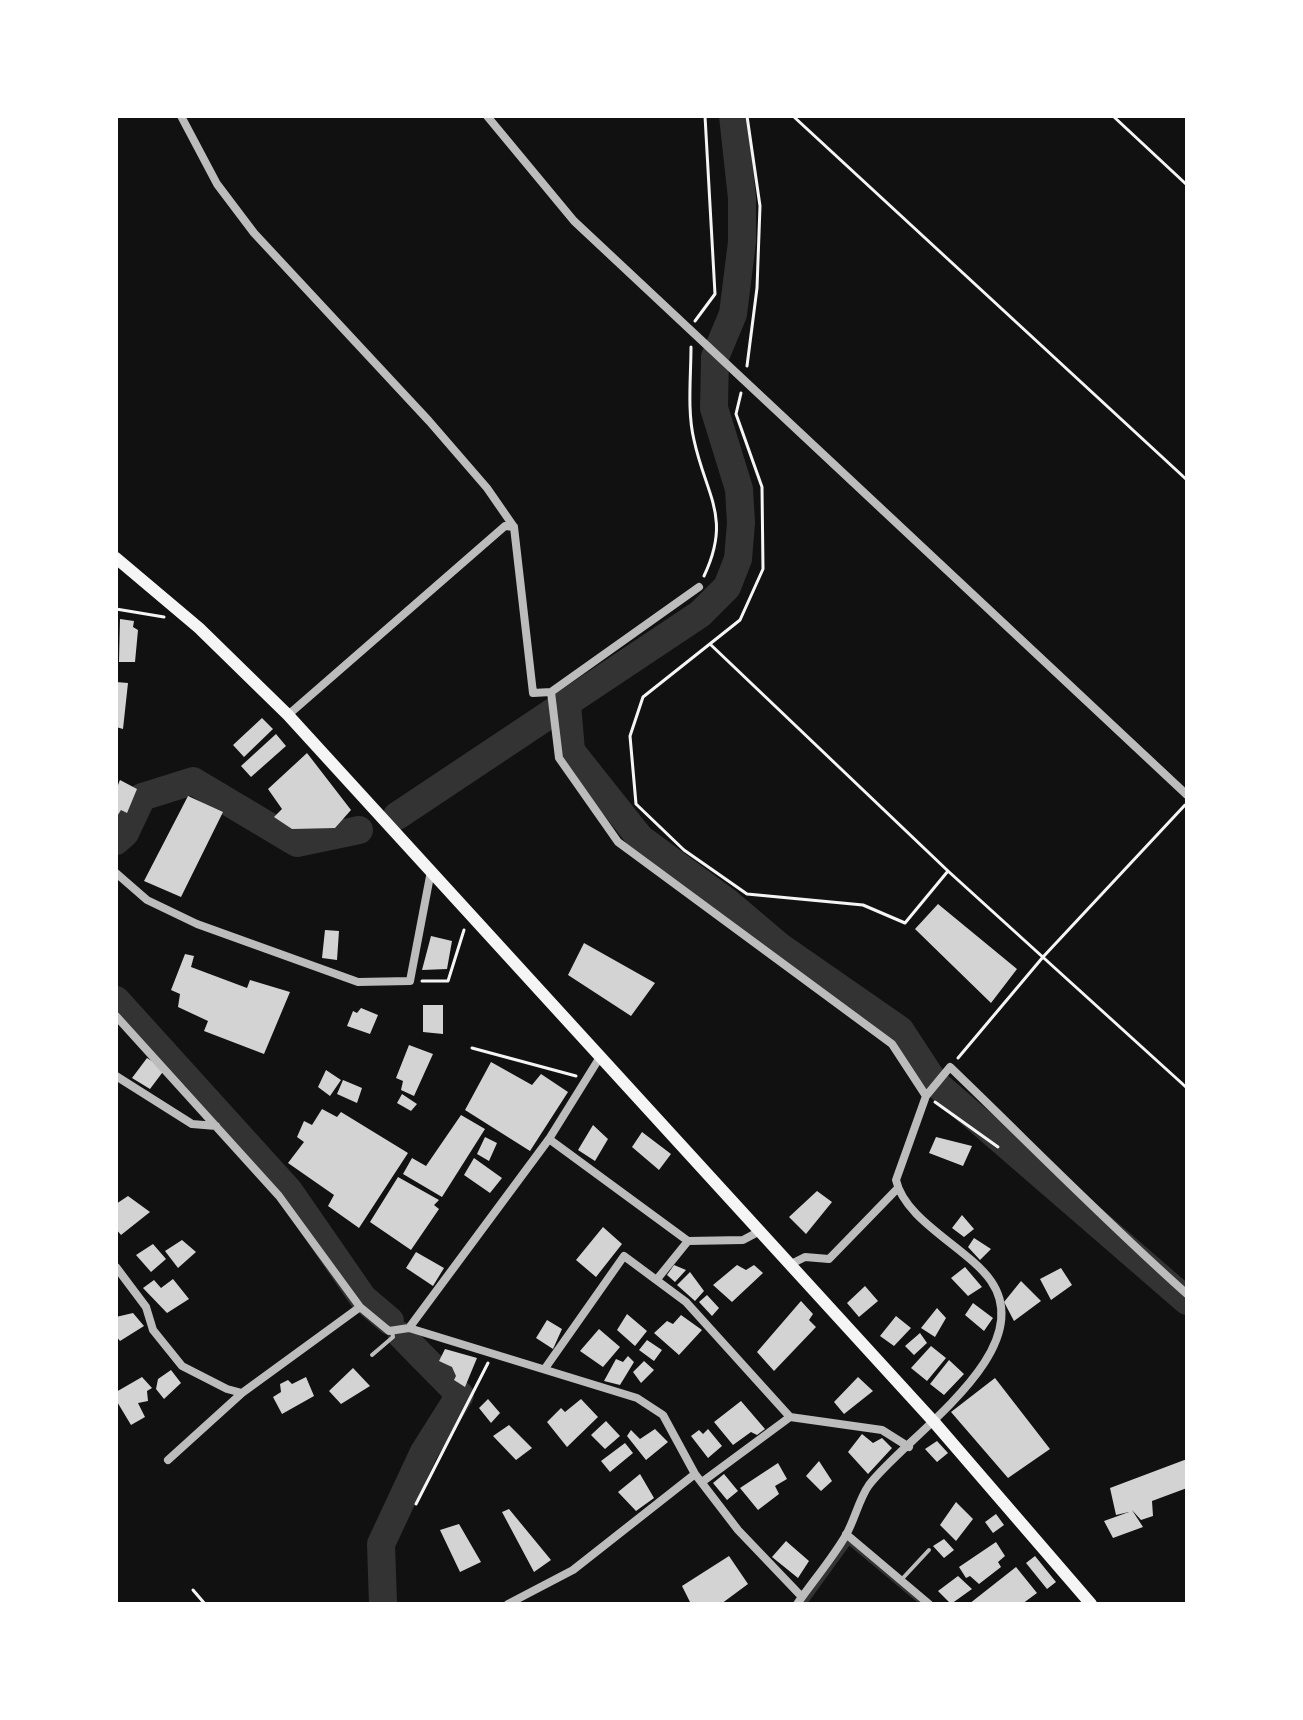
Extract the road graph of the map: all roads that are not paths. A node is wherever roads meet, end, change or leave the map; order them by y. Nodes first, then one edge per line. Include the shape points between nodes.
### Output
1 (181, 116) edge
2 (487, 116) edge
3 (514, 527) junction
4 (116, 558) edge
5 (699, 587) road end
6 (551, 692) junction
7 (288, 715) junction
8 (1187, 795) edge
9 (431, 871) junction
10 (116, 873) edge
11 (116, 1016) edge
12 (600, 1057) junction
13 (116, 1076) edge
14 (926, 1096) junction
15 (217, 1126) junction
16 (549, 1139) junction
17 (898, 1188) junction
18 (760, 1231) junction
19 (688, 1241) junction
20 (791, 1264) junction
21 (116, 1267) edge
22 (658, 1278) junction
23 (1187, 1294) edge
24 (360, 1307) junction
25 (409, 1328) junction
26 (392, 1331) junction
27 (372, 1355) dead end
28 (546, 1367) junction
29 (242, 1393) junction
30 (790, 1417) junction
31 (934, 1422) junction
32 (909, 1447) junction
33 (168, 1460) dead end
34 (695, 1474) junction
35 (702, 1482) junction
36 (846, 1534) junction
37 (929, 1550) dead end
38 (902, 1579) junction
39 (799, 1600) edge
40 (508, 1604) edge
41 (929, 1604) edge
42 (1091, 1604) edge

1 - 3 street via 217,184 254,233 429,421
2 - 8 street via 574,221
3 - 6 street via 533,693
3 - 7 street via 505,526
4 - 7 main road
5 - 6 street
6 - 14 street via 559,758 618,842 892,1044
7 - 9 main road
9 - 10 street via 410,981 358,982 197,924 147,900
9 - 12 main road
11 - 15 street
12 - 16 street
12 - 18 main road
13 - 15 street via 192,1124
14 - 17 street via 902,1159
14 - 23 street via 950,1067 1099,1216
15 - 24 street via 279,1196
16 - 19 street
16 - 25 street
17 - 20 street via 829,1259 805,1257
17 - 31 street via 992,1282 1001,1314 996,1347
18 - 19 street via 743,1240
18 - 20 main road
19 - 22 street
20 - 31 main road
21 - 29 street via 146,1307 153,1330 182,1366
22 - 28 street via 624,1256
22 - 30 street via 717,1334
24 - 26 street
24 - 29 street
25 - 26 street
25 - 28 street
26 - 27 lane via 393,1337
28 - 34 street via 637,1398 663,1415
29 - 33 street
30 - 32 street via 882,1430
30 - 35 street
31 - 32 street
31 - 42 main road
32 - 36 street via 869,1485
34 - 35 street
34 - 40 street via 573,1570
35 - 39 street
36 - 38 street
36 - 39 street
37 - 38 lane
38 - 41 street

